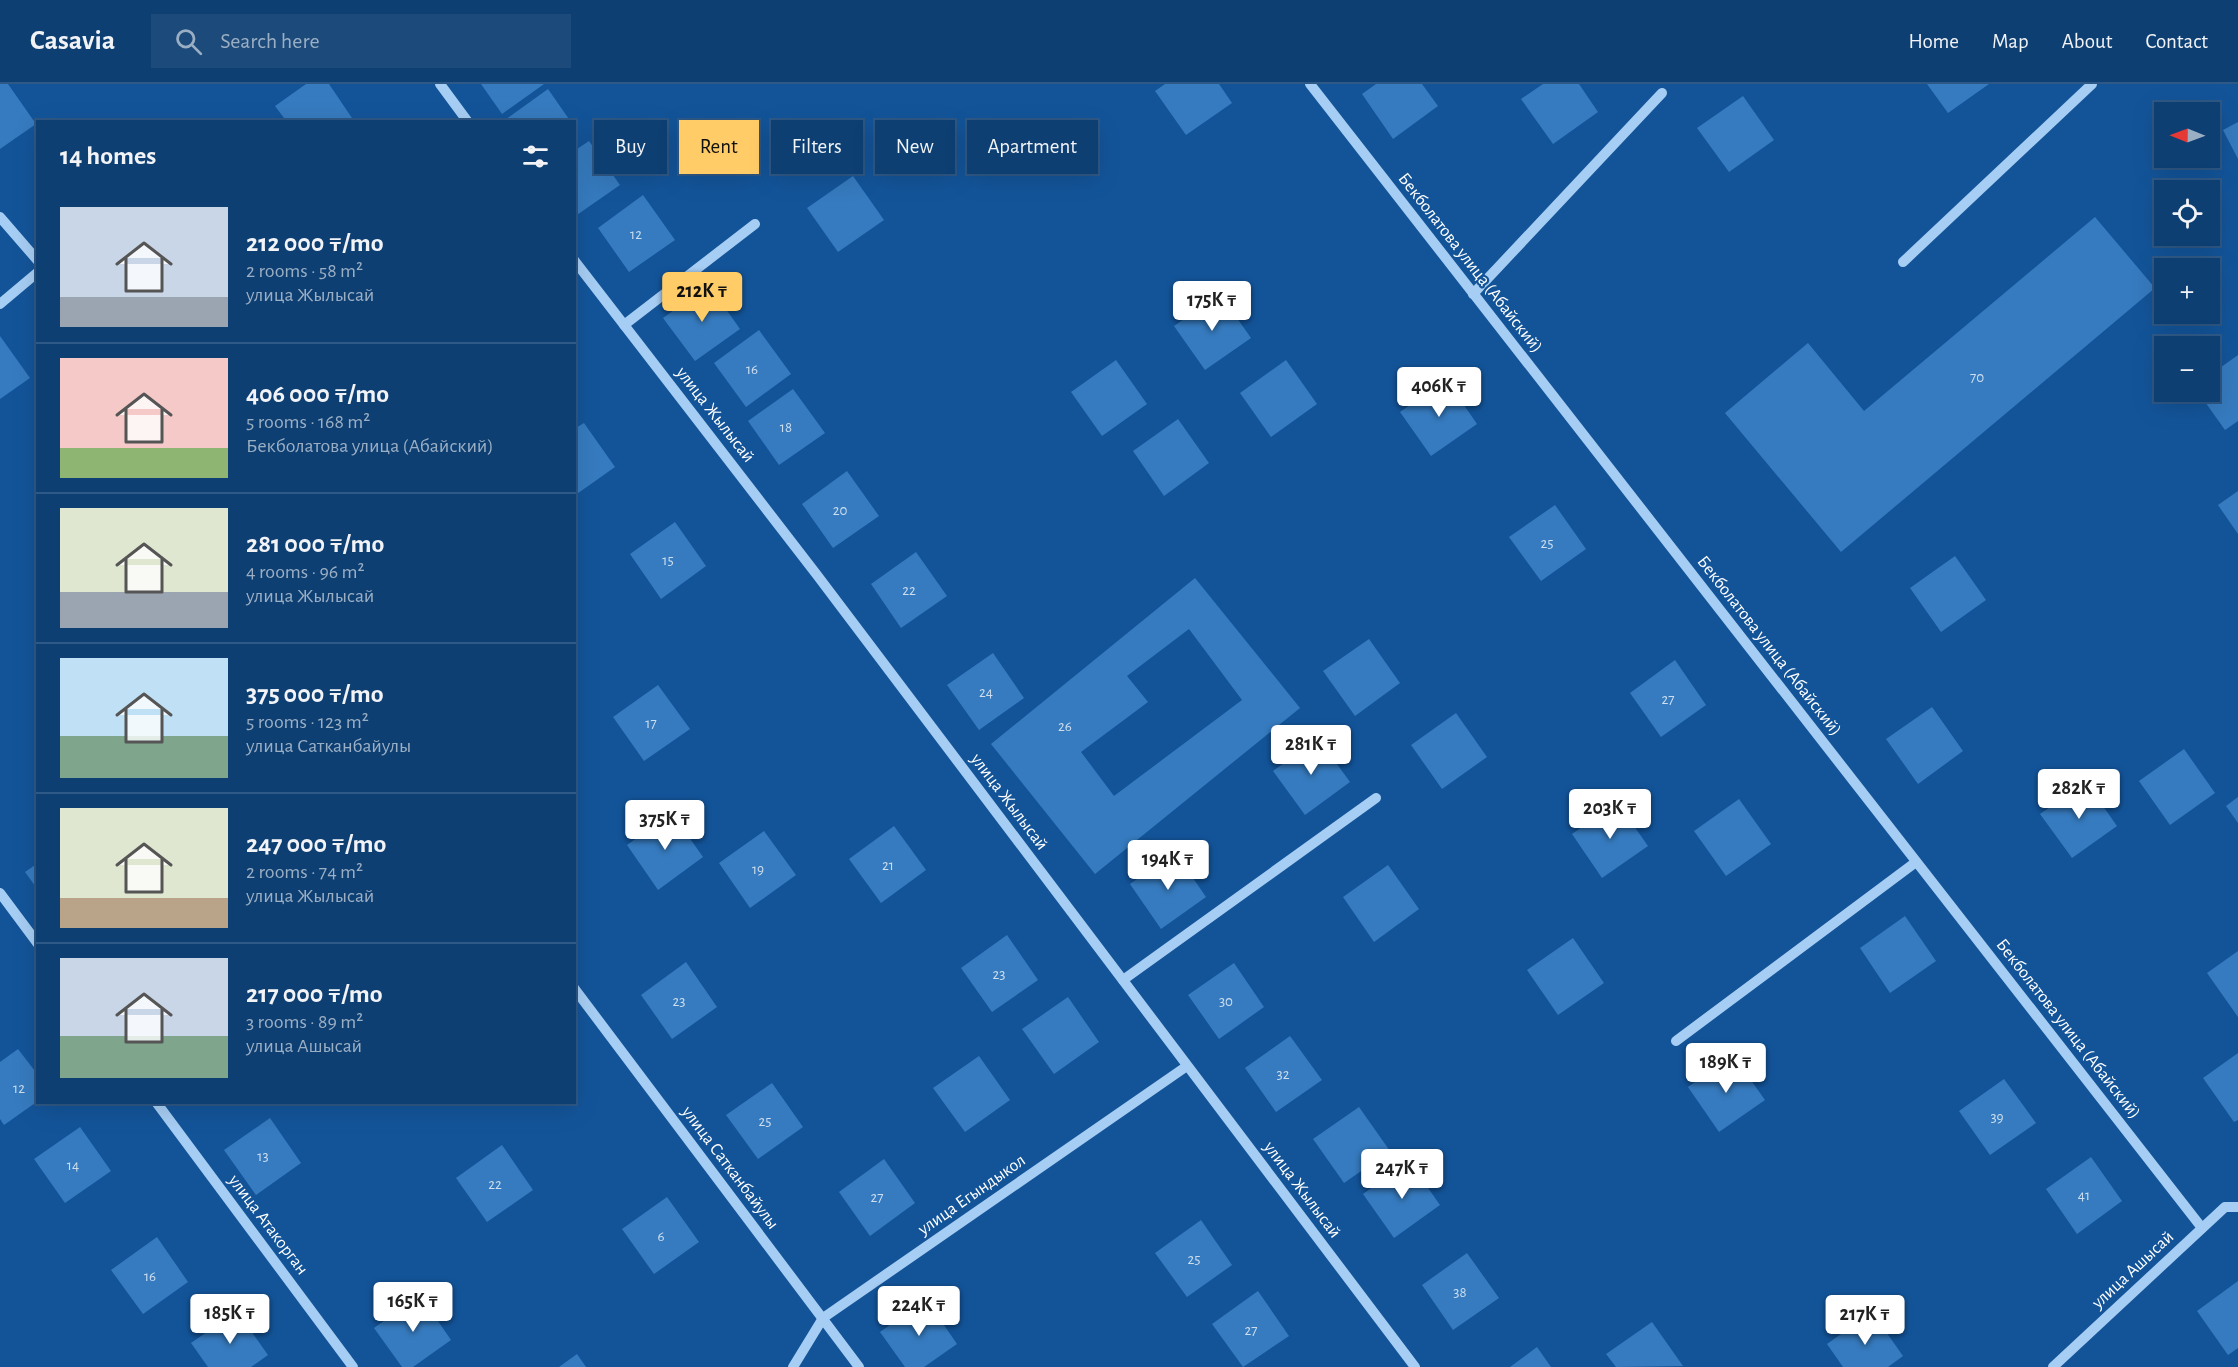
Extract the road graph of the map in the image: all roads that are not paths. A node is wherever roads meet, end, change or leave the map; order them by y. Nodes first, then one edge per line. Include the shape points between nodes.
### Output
1 (440, 84) edge
2 (1310, 84) edge
3 (2092, 84) edge
4 (1662, 93) dead end
5 (467, 120) edge
6 (0, 217) edge
7 (755, 224) dead end
8 (36, 259) edge
9 (1903, 262) dead end
10 (576, 263) edge
11 (36, 274) edge
12 (1473, 294) junction
13 (0, 304) edge
14 (624, 325) junction
15 (1376, 798) dead end
16 (1916, 862) junction
17 (0, 893) edge
18 (36, 941) edge
19 (1123, 980) junction
20 (576, 991) edge
21 (1676, 1041) dead end
22 (1187, 1066) junction
23 (157, 1104) edge
24 (2238, 1207) edge
25 (2202, 1228) junction
26 (823, 1318) junction
27 (353, 1367) edge
28 (793, 1367) edge
29 (859, 1367) edge
30 (1414, 1367) edge
31 (2054, 1367) edge

1 - 5 street
2 - 12 street, Бекболатова улица (Абайский)
3 - 9 street
4 - 12 street
6 - 8 street
7 - 14 street
10 - 14 street, улица Жылысай
11 - 13 street
12 - 16 street, Бекболатова улица (Абайский)
14 - 19 street, улица Жылысай
15 - 19 street
16 - 21 street
16 - 25 street, Бекболатова улица (Абайский)
17 - 18 street
19 - 22 street, улица Жылысай
20 - 26 street, улица Сатканбайулы
22 - 26 street, улица Егындыкол
22 - 30 street, улица Жылысай
23 - 27 street, улица Атакорган
24 - 25 street, улица Ашысай via 2225,1207
25 - 31 street, улица Ашысай
26 - 28 street, улица Егындыкол
26 - 29 street, улица Сатканбайулы

